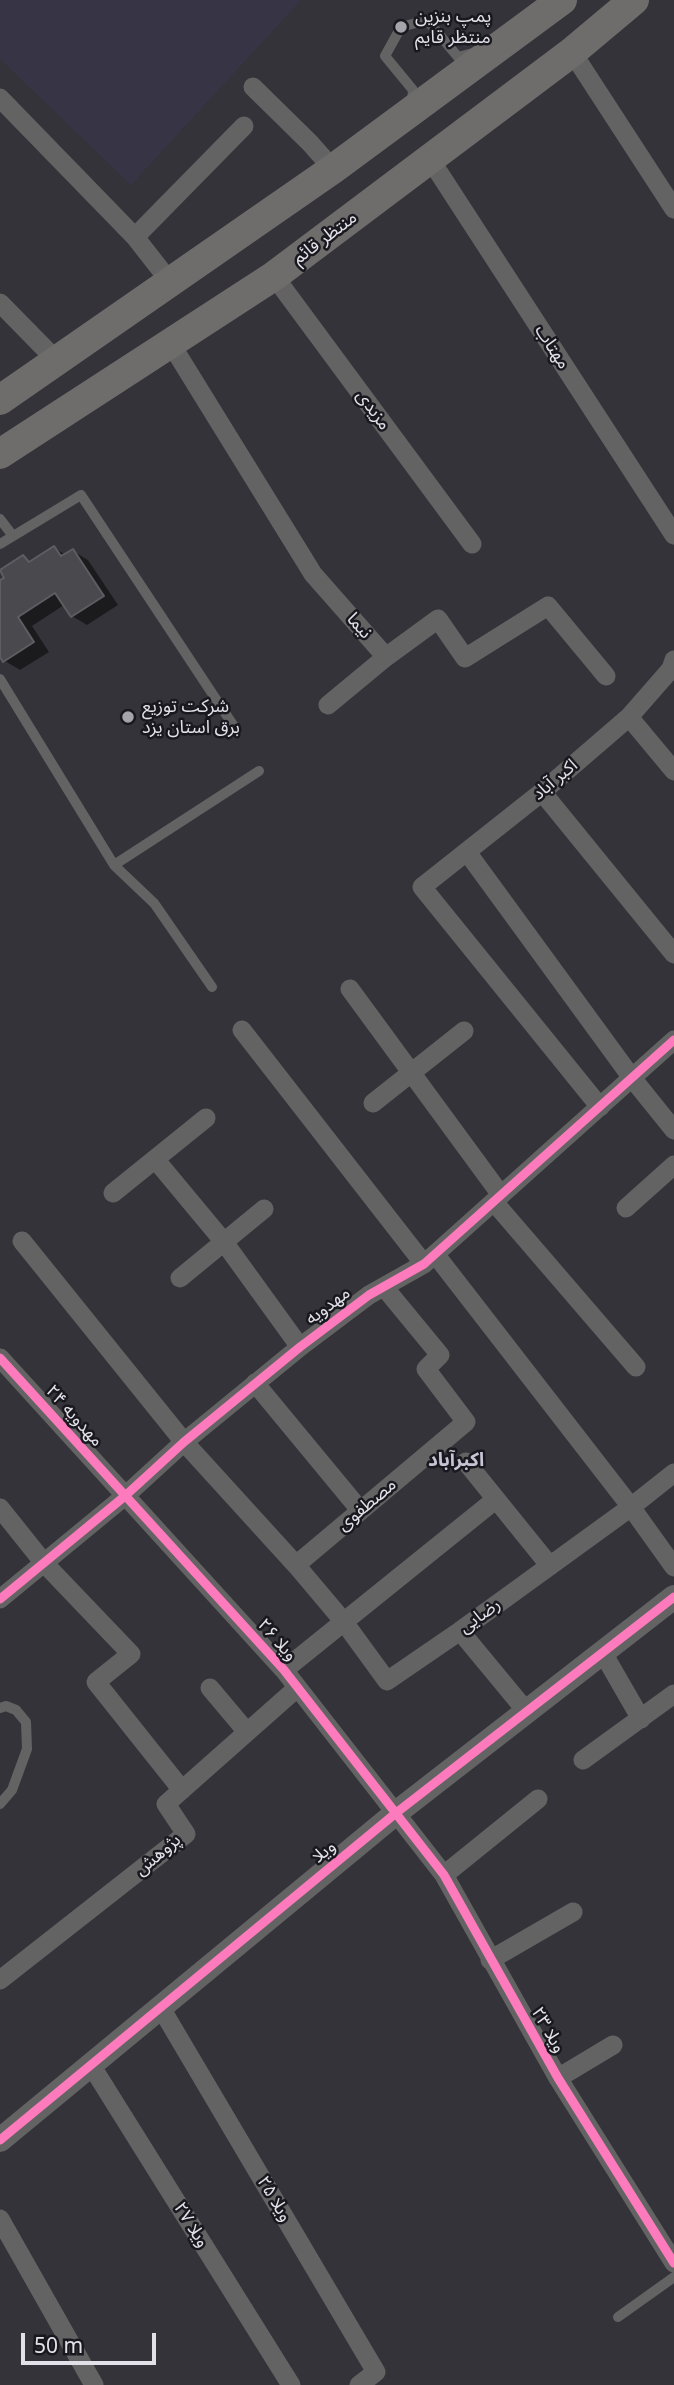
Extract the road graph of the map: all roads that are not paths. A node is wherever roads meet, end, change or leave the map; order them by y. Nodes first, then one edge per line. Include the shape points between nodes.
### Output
1 (562, 0) edge
2 (634, 0) edge
3 (498, 48) junction
4 (572, 52) junction
5 (253, 87) dead end
6 (0, 98) edge
7 (411, 112) junction
8 (244, 126) dead end
9 (430, 159) junction
10 (333, 169) junction
11 (674, 209) edge
12 (135, 237) junction
13 (274, 276) junction
14 (172, 283) junction
15 (0, 303) edge
16 (172, 344) junction
17 (58, 362) junction
18 (5, 390) edge
19 (0, 454) edge
20 (0, 519) edge
21 (674, 535) edge
22 (13, 536) junction
23 (0, 544) edge
24 (472, 544) dead end
25 (386, 657) junction
26 (673, 666) edge
27 (606, 676) dead end
28 (0, 679) edge
29 (328, 705) dead end
30 (629, 717) junction
31 (235, 728) dead end
32 (259, 771) dead end
33 (674, 771) edge
34 (542, 792) junction
35 (467, 852) junction
36 (114, 865) junction
37 (674, 954) edge
38 (212, 986) dead end
39 (350, 989) dead end
40 (242, 1030) dead end
41 (464, 1031) dead end
42 (674, 1040) edge
43 (411, 1072) junction
44 (632, 1078) junction
45 (373, 1103) dead end
46 (600, 1107) junction
47 (206, 1118) dead end
48 (674, 1130) edge
49 (155, 1159) junction
50 (674, 1165) edge
51 (113, 1193) dead end
52 (497, 1199) junction
53 (626, 1208) dead end
54 (264, 1209) dead end
55 (22, 1241) dead end
56 (224, 1242) junction
57 (430, 1259) junction
58 (180, 1278) dead end
59 (384, 1287) junction
60 (300, 1347) junction
61 (0, 1358) edge
62 (636, 1367) dead end
63 (256, 1383) junction
64 (184, 1442) junction
65 (466, 1462) dead end
66 (674, 1473) edge
67 (125, 1496) junction
68 (495, 1500) junction
69 (631, 1507) junction
70 (0, 1508) edge
71 (360, 1510) junction
72 (44, 1563) junction
73 (296, 1565) junction
74 (550, 1566) junction
75 (674, 1567) edge
76 (674, 1597) edge
77 (0, 1599) edge
78 (344, 1622) junction
79 (460, 1631) junction
80 (603, 1653) junction
81 (284, 1670) junction
82 (210, 1688) dead end
83 (296, 1688) junction
84 (674, 1694) edge
85 (0, 1708) edge
86 (527, 1712) junction
87 (641, 1719) junction
88 (247, 1732) junction
89 (583, 1760) dead end
90 (182, 1790) junction
91 (538, 1799) dead end
92 (0, 1804) edge
93 (396, 1813) junction
94 (444, 1875) junction
95 (573, 1912) dead end
96 (490, 1960) junction
97 (0, 1980) edge
98 (161, 2008) junction
99 (613, 2045) dead end
100 (90, 2065) junction
101 (558, 2078) junction
102 (0, 2140) edge
103 (0, 2219) edge
104 (673, 2258) edge
105 (674, 2277) edge
106 (618, 2317) dead end
107 (94, 2385) edge
108 (291, 2385) edge
109 (359, 2385) edge

1 - 3 main road
2 - 4 main road, منتظر قائم
3 - 7 main road
3 - 7 lane via 458,57 427,20 401,27 385,56 413,90
4 - 9 main road, منتظر قائم
4 - 11 street
5 - 10 street
6 - 12 street
7 - 10 main road
8 - 12 street
9 - 13 main road, منتظر قائم
9 - 21 street, مهتاب
10 - 14 main road
12 - 14 street
13 - 16 main road, منتظر قائم
13 - 24 street, مزیدی
14 - 17 main road
15 - 17 street
16 - 19 main road, منتظر قائم
16 - 25 street, نیما via 313,574
17 - 18 main road
20 - 22 lane
22 - 23 lane
22 - 31 lane via 81,495
25 - 27 street via 438,619 465,658 548,606
25 - 29 street
26 - 30 street, اکبر آباد
28 - 36 lane
30 - 33 street
30 - 34 street, اکبر آباد
32 - 36 lane
34 - 35 street, اکبر آباد
34 - 37 street
35 - 44 street
35 - 46 street, اکبر آباد via 422,887
36 - 38 lane via 154,904
39 - 43 street
40 - 57 street
41 - 43 street
42 - 44 street, مهدویه
43 - 45 street
43 - 52 street
44 - 46 street, مهدویه
44 - 48 street
46 - 52 street, مهدویه
47 - 49 street
49 - 51 street
49 - 56 street
50 - 53 street
52 - 57 street, مهدویه
52 - 62 street
54 - 56 street
55 - 64 street
56 - 58 street
56 - 60 street
57 - 59 street, مهدویه
57 - 69 street
59 - 60 street, مهدویه
59 - 71 street, مصطفوی via 440,1355 426,1369 466,1422
60 - 63 street, مهدویه
61 - 67 street, مهدویه ۲۴
63 - 64 street, مهدویه
63 - 71 street
64 - 67 street, مهدویه
64 - 73 street
65 - 68 street
66 - 69 street, رضایی
67 - 72 street, مهدویه
67 - 81 street, ویلا ۲۶
68 - 74 street
68 - 78 street
69 - 74 street, رضایی
69 - 75 street
70 - 72 street
71 - 73 street, مصطفوی
72 - 77 street, مهدویه
72 - 90 street via 131,1654 96,1682
73 - 78 street
74 - 79 street, رضایی
76 - 80 street, ویلا
78 - 79 street, رضایی via 387,1681
78 - 81 street
79 - 86 street
80 - 86 street, ویلا
80 - 87 street
81 - 83 street, ویلا ۲۶
82 - 88 street
83 - 88 street
83 - 93 street, ویلا ۲۶
84 - 87 street
85 - 92 lane via 16,1710 26,1722 27,1749 12,1790
86 - 93 street, ویلا
87 - 89 street
88 - 90 street
90 - 97 street, پژوهش via 166,1804 186,1834
91 - 94 street
93 - 94 street, ویلا ۲۳
93 - 98 street, ویلا
94 - 96 street, ویلا ۲۳
95 - 96 street
96 - 101 street, ویلا ۲۳
98 - 100 street, ویلا
98 - 109 street, ویلا ۲۵ via 376,2372
99 - 101 street
100 - 102 street, ویلا
100 - 108 street, ویلا ۲۷
101 - 104 street, ویلا ۲۳
103 - 107 street
105 - 106 lane

